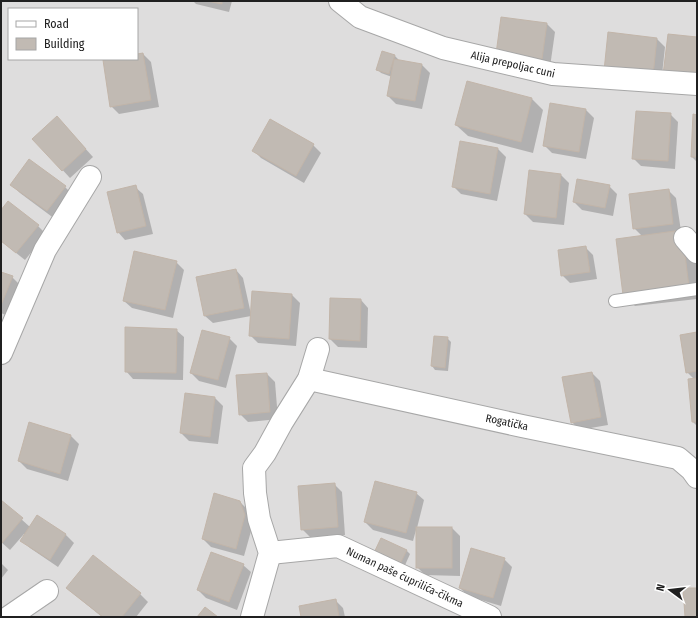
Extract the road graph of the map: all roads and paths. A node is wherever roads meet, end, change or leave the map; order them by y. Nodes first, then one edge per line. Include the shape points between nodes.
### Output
1 (340, 1) edge
2 (697, 84) edge
3 (90, 177) dead end
4 (697, 289) edge
5 (615, 301) dead end
6 (318, 349) dead end
7 (1, 353) edge
8 (309, 379) junction
9 (697, 477) edge
10 (270, 553) junction
11 (47, 591) dead end
12 (9, 617) edge
13 (252, 617) edge
14 (490, 617) edge

1 - 2 street, Alija prepoljac cuni via 360,16 443,48 553,74
3 - 7 street via 45,250
4 - 5 lane
6 - 8 street
8 - 9 street, Rogatička via 678,458
8 - 10 street via 254,468 259,519
10 - 13 street
10 - 14 street, Numan paše ćuprilića-čikma via 338,546
11 - 12 street

